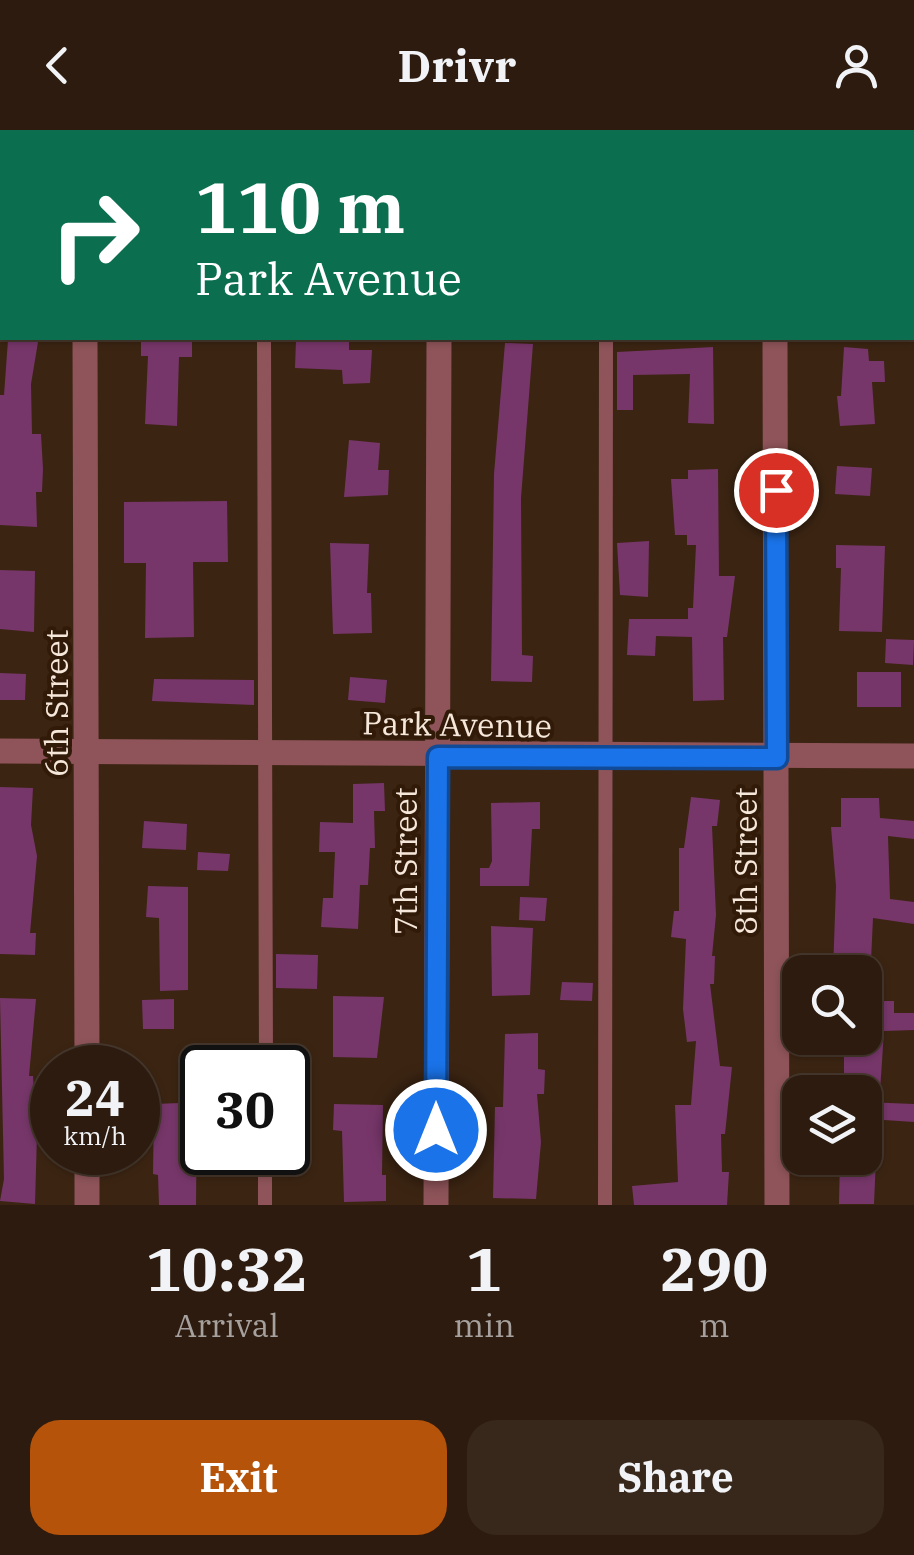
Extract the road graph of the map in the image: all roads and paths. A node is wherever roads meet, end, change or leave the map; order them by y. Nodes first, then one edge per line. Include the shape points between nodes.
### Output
1 (85, 340) edge
2 (264, 340) edge
3 (439, 340) edge
4 (606, 340) edge
5 (775, 340) edge
6 (0, 751) edge
7 (89, 752) junction
8 (268, 754) junction
9 (914, 756) edge
10 (438, 757) junction
11 (606, 758) junction
12 (777, 758) junction
13 (87, 1045) edge
14 (266, 1045) edge
15 (87, 1175) edge
16 (265, 1175) edge
17 (86, 1205) edge
18 (265, 1205) edge
19 (436, 1205) edge
20 (604, 1205) edge
21 (777, 1205) edge

1 - 7 street, 6th Street
2 - 8 lane
3 - 10 street, 7th Street
4 - 11 lane
5 - 12 street, 8th Street
6 - 7 street, Park Avenue
7 - 8 street, Park Avenue
7 - 13 street, 6th Street
8 - 10 street, Park Avenue
8 - 14 lane
9 - 12 street, Park Avenue
10 - 11 street, Park Avenue
10 - 19 street, 7th Street
11 - 12 street, Park Avenue
11 - 20 lane
12 - 21 street, 8th Street
15 - 17 street
16 - 18 lane

